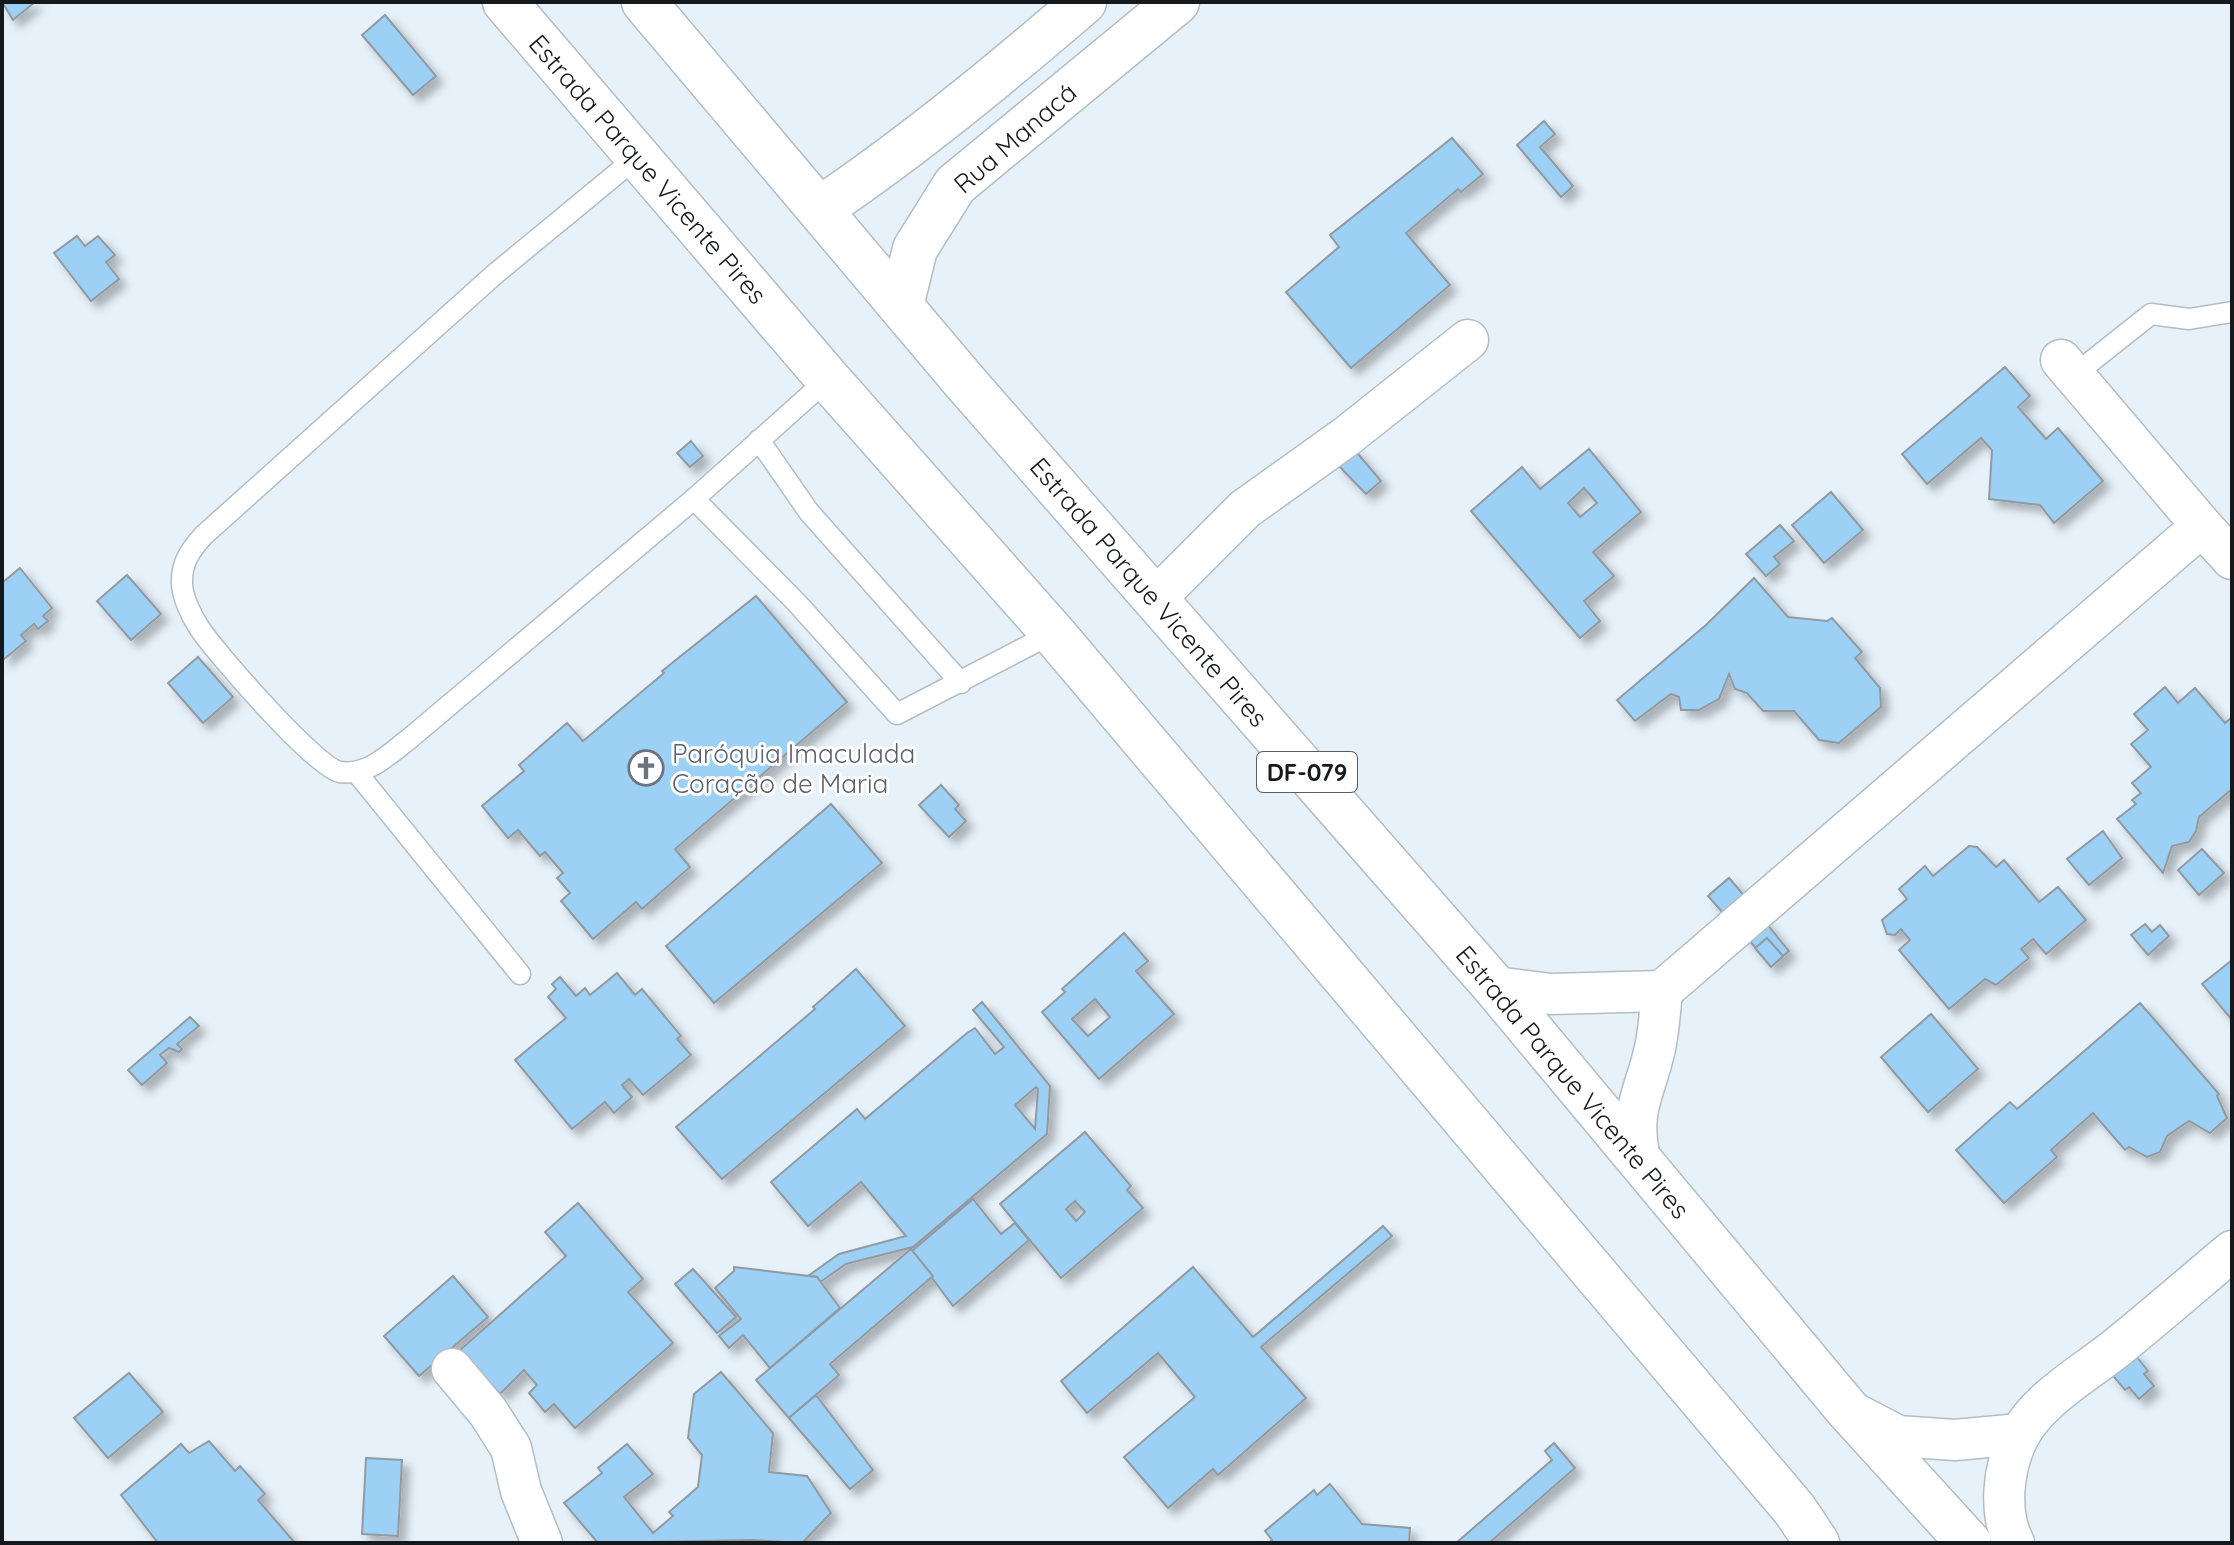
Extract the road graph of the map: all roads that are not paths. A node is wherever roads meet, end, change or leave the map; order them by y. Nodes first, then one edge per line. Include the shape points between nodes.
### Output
1 (505, 2) edge
2 (644, 2) edge
3 (1084, 2) edge
4 (1177, 2) edge
5 (637, 157) junction
6 (820, 209) junction
7 (901, 306) junction
8 (2232, 312) edge
9 (1468, 340) dead end
10 (2068, 368) joint
11 (828, 379) junction
12 (759, 440) junction
13 (694, 499) junction
14 (2202, 526) junction
15 (2232, 558) edge
16 (1155, 599) junction
17 (1053, 633) junction
18 (961, 683) junction
19 (357, 773) junction
20 (520, 974) dead end
21 (1495, 987) junction
22 (1662, 991) junction
23 (1640, 1159) junction
24 (2232, 1251) edge
25 (452, 1369) dead end
26 (1847, 1409) junction
27 (2020, 1434) junction
28 (542, 1543) edge
29 (1817, 1543) edge
30 (1969, 1543) edge
31 (2014, 1543) edge

1 - 5 main road, Estrada Parque Vicente Pires
2 - 6 main road, Estrada Parque Vicente Pires / DF-079
3 - 6 main road via 973,95
4 - 7 main road, Rua Manacá via 955,185 915,249
5 - 11 main road, Estrada Parque Vicente Pires
5 - 19 lane via 495,274 204,535 184,563 184,596 199,628 306,750 336,772
6 - 7 main road, Estrada Parque Vicente Pires / DF-079
7 - 16 main road, Estrada Parque Vicente Pires / DF-079
8 - 10 lane via 2189,319 2151,314
9 - 16 street via 1245,509
10 - 14 street
11 - 12 lane
11 - 17 main road, Estrada Parque Vicente Pires
12 - 13 lane
12 - 18 lane via 809,512
13 - 18 lane via 897,714
13 - 19 lane via 409,739
14 - 15 street
14 - 22 street
16 - 21 main road, Estrada Parque Vicente Pires / DF-079
17 - 18 lane
17 - 29 main road, Estrada Parque Vicente Pires via 1784,1497
19 - 20 lane
21 - 22 street via 1551,994
21 - 23 main road, Estrada Parque Vicente Pires / DF-079
22 - 23 street via 1655,1049 1636,1109
23 - 26 main road, Estrada Parque Vicente Pires / DF-079
24 - 27 street via 2048,1402
25 - 28 street via 511,1448
26 - 27 street via 1898,1436 1955,1440
26 - 30 main road, Estrada Parque Vicente Pires / DF-079
27 - 31 street via 2008,1465 2005,1496 2006,1527

